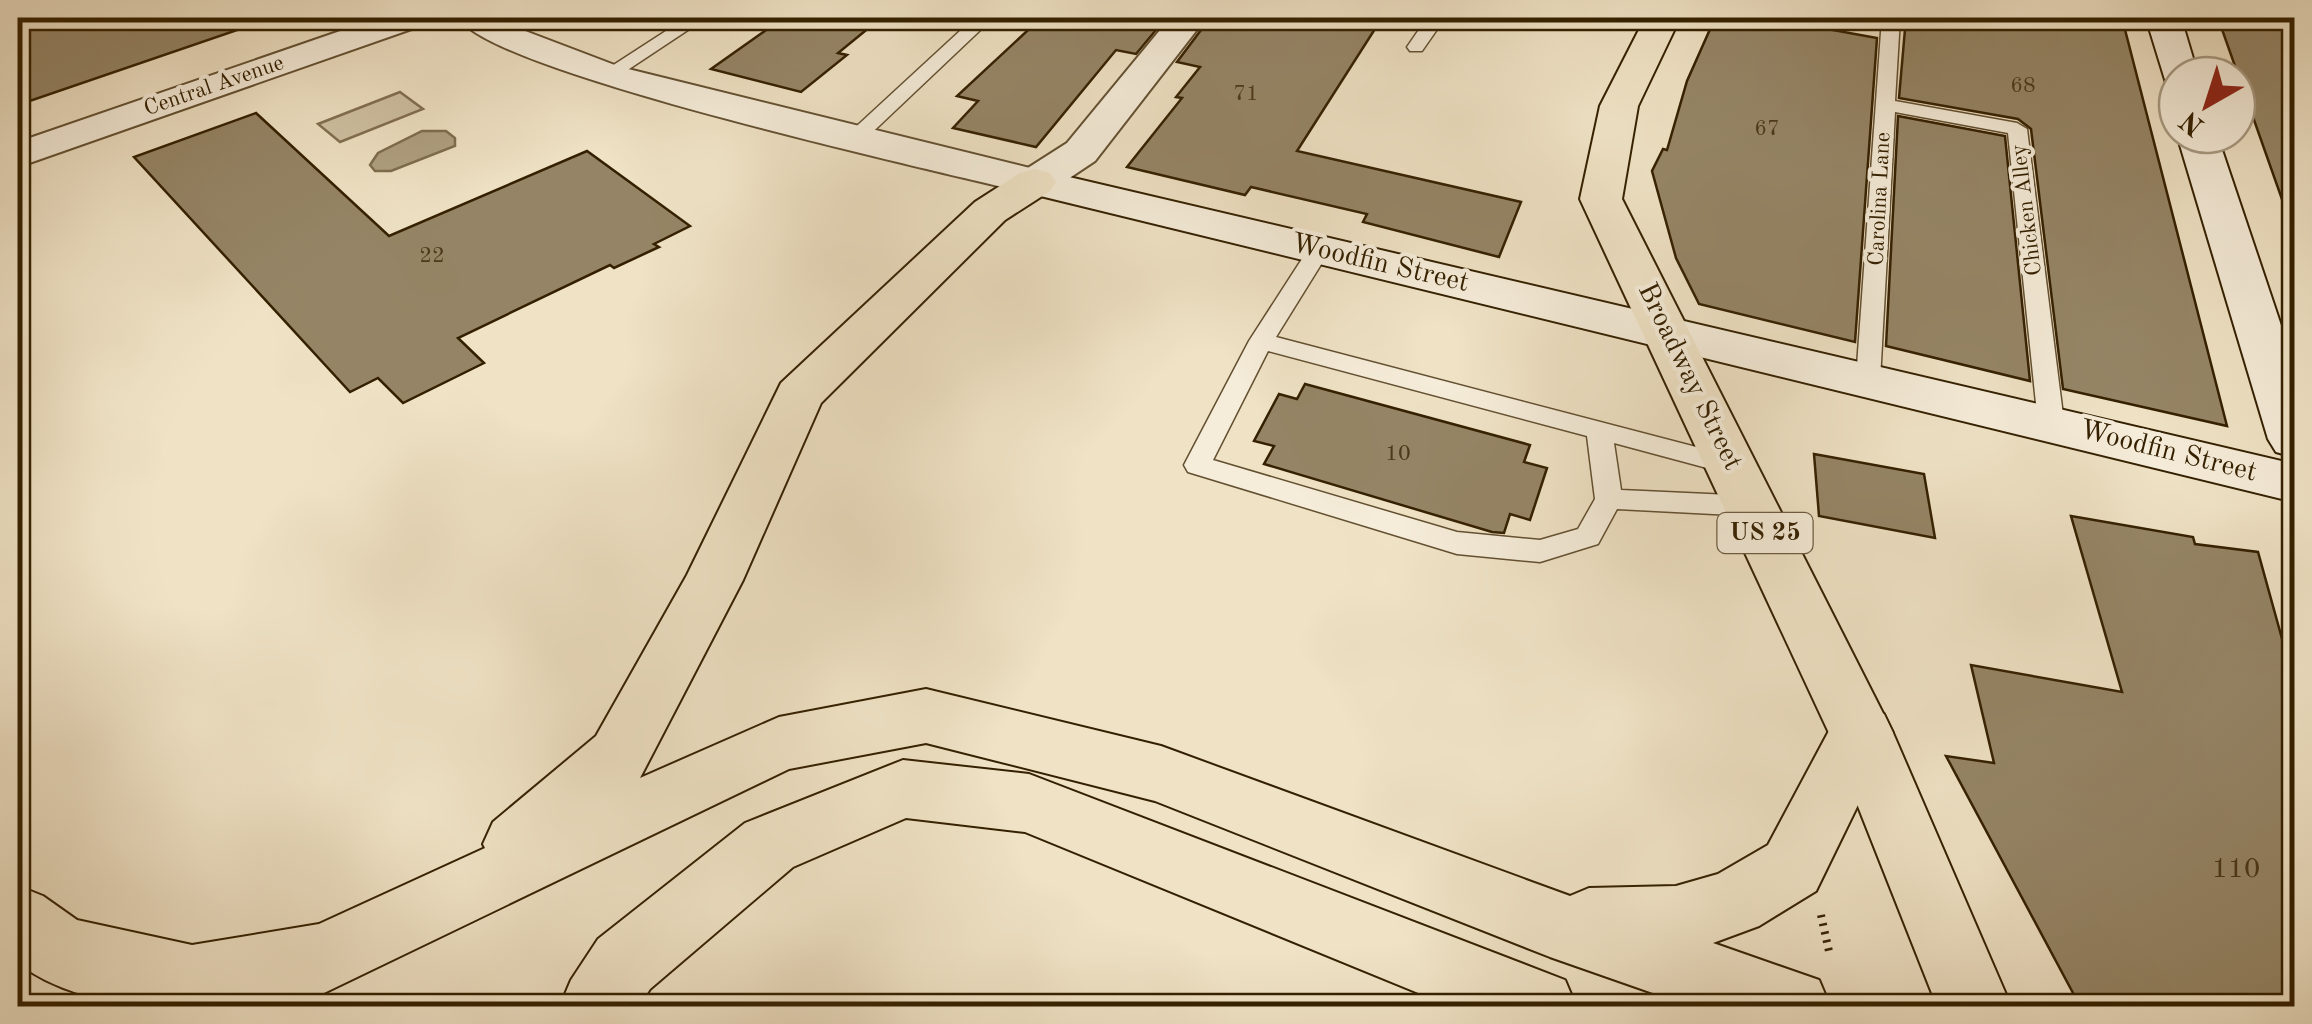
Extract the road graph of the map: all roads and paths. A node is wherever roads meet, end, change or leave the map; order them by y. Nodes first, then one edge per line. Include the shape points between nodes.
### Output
1 (411, 18) edge
2 (476, 18) edge
3 (697, 18) edge
4 (984, 18) edge
5 (1188, 18) edge
6 (1436, 18) edge
7 (1662, 18) edge
8 (1891, 18) edge
9 (2164, 18) edge
10 (1416, 47) dead end
11 (2174, 55) edge
12 (607, 74) junction
13 (1886, 105) junction
14 (852, 140) junction
15 (18, 155) edge
16 (2203, 155) edge
17 (1035, 182) junction
18 (1318, 250) junction
19 (1668, 333) junction
20 (1261, 341) junction
21 (1868, 380) junction
22 (2051, 423) junction
23 (1599, 431) junction
24 (2294, 439) edge
25 (2294, 482) edge
26 (1742, 486) junction
27 (1609, 500) junction
28 (1861, 732) junction
29 (460, 893) junction
30 (1817, 899) dead end
31 (18, 920) edge
32 (1550, 923) junction
33 (1813, 990) edge
34 (597, 1006) edge
35 (1538, 1006) edge
36 (1974, 1006) edge

1 - 15 main road, Central Avenue
2 - 12 main road, Woodfin Street via 507,37
3 - 12 lane
4 - 14 lane
5 - 17 main road via 1081,152
6 - 10 lane
7 - 19 main road, Broadway Street / US 25 via 1619,106 1600,199
8 - 13 lane, Carolina Lane
9 - 11 main road
12 - 14 main road, Woodfin Street
13 - 21 lane, Carolina Lane
13 - 22 lane, Chicken Alley via 2017,128
14 - 17 main road, Woodfin Street
16 - 24 main road
17 - 18 main road, Woodfin Street
17 - 29 main road via 990,211 799,395 714,580 620,756
18 - 19 main road, Woodfin Street
18 - 20 lane
19 - 21 main road, Woodfin Street
19 - 26 main road, Broadway Street / US 25
20 - 23 lane
20 - 27 lane via 1197,464 1457,544 1540,552 1588,538
21 - 22 main road, Woodfin Street
22 - 25 main road, Woodfin Street
23 - 26 lane
23 - 27 lane
26 - 27 lane
26 - 28 main road, Broadway Street / US 25
28 - 32 main road via 1792,868 1734,903 1676,920
28 - 36 main road, Broadway Street / US 25
29 - 31 main road via 324,958 192,981 61,952
29 - 32 main road via 779,744 926,716 1161,774
30 - 33 path
32 - 33 main road
34 - 35 main road via 624,964 769,846 903,789 1029,803

